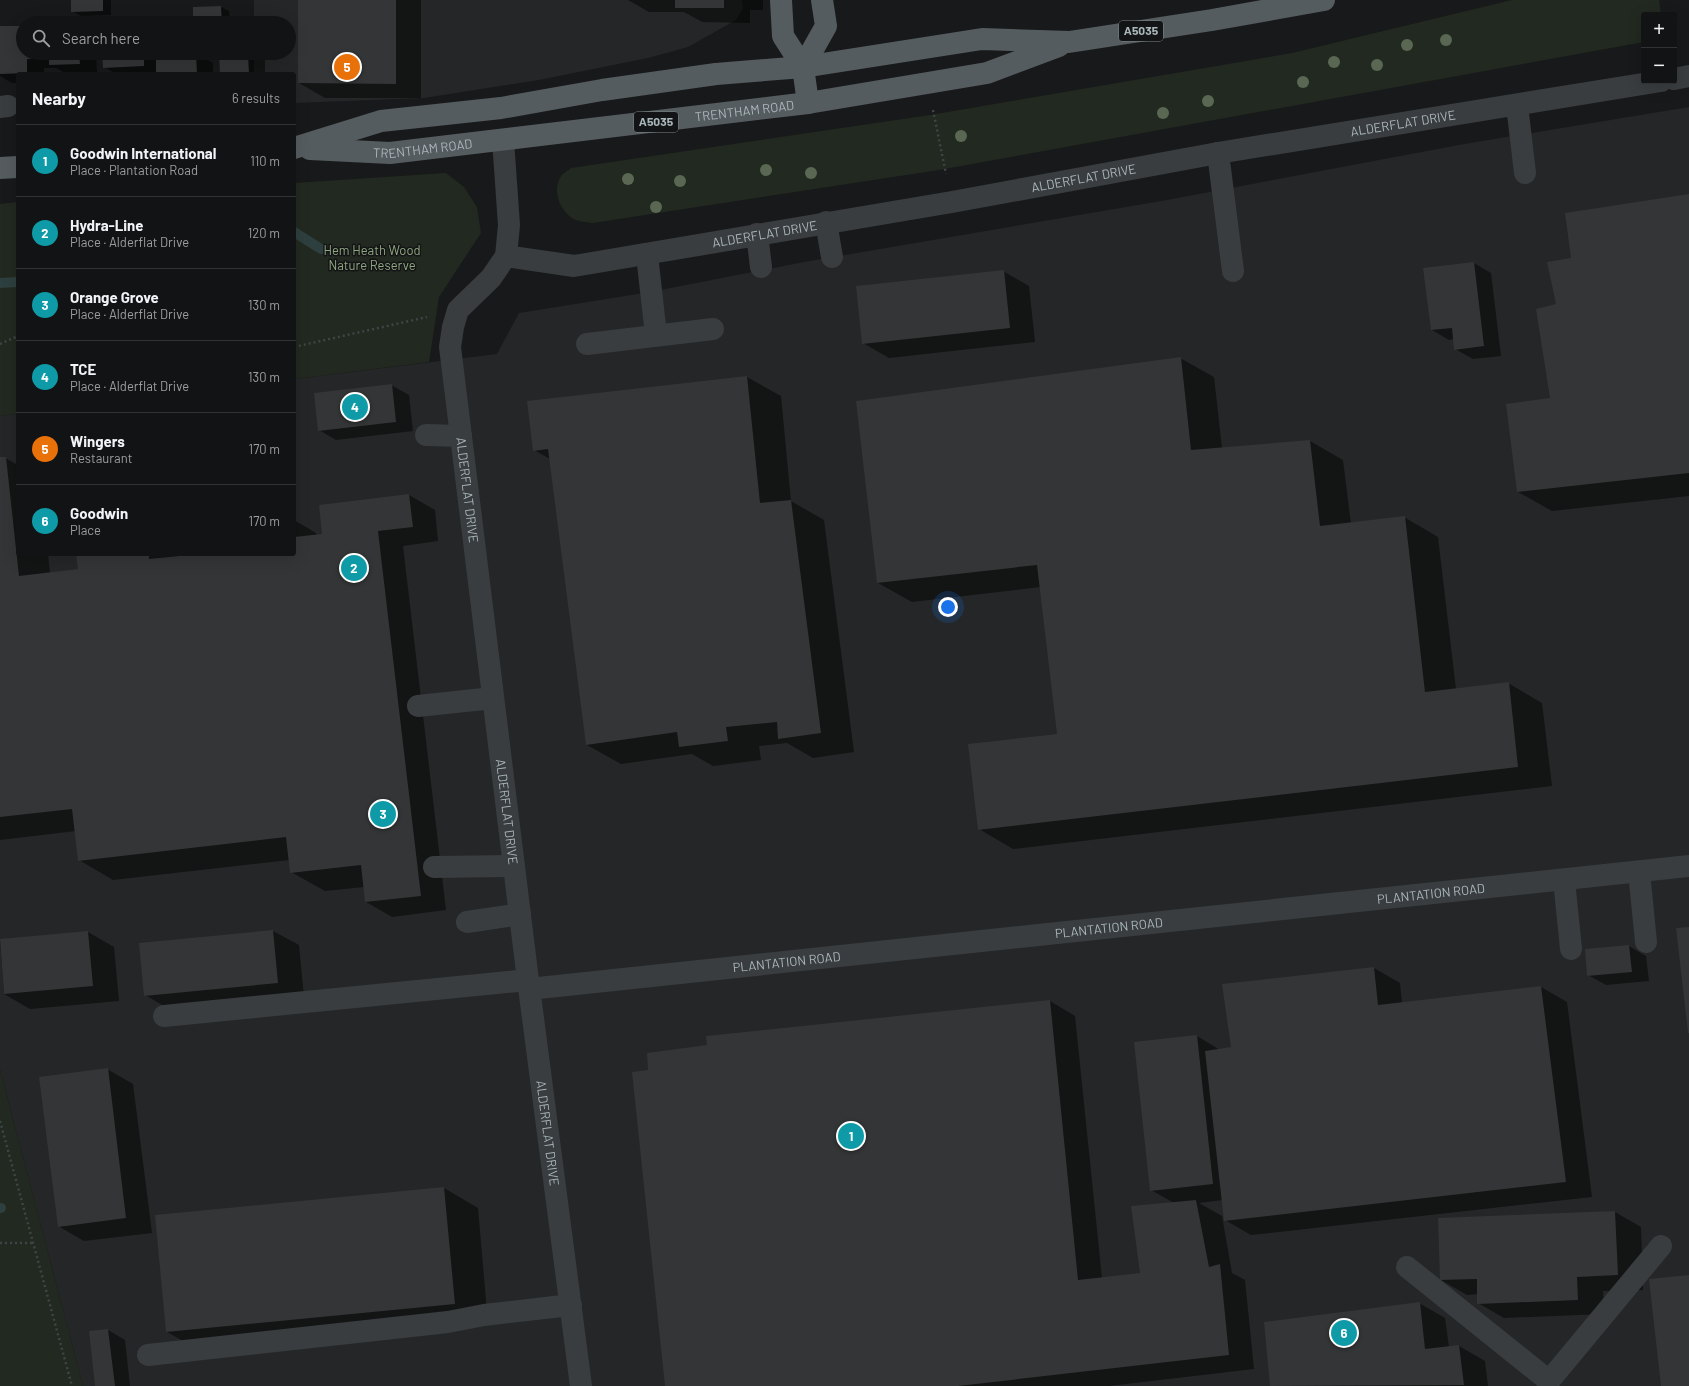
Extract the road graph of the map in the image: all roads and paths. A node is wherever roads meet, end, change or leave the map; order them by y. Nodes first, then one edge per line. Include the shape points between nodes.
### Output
1 (781, 0) edge
2 (822, 0) edge
3 (1324, 0) edge
4 (1070, 42) junction
5 (803, 68) junction
6 (1689, 76) edge
7 (1677, 78) edge
8 (1643, 84) edge
9 (808, 103) junction
10 (1517, 105) junction
11 (933, 110) dead end
12 (504, 140) junction
13 (296, 147) edge
14 (296, 148) edge
15 (1218, 153) junction
16 (16, 167) edge
17 (0, 168) edge
18 (1525, 173) dead end
19 (952, 202) junction
20 (826, 222) junction
21 (757, 234) junction
22 (647, 255) junction
23 (506, 256) junction
24 (832, 257) dead end
25 (761, 267) dead end
26 (1233, 271) dead end
27 (458, 310) junction
28 (713, 329) dead end
29 (656, 336) junction
30 (16, 337) edge
31 (0, 344) edge
32 (587, 344) dead end
33 (296, 347) edge
34 (426, 435) dead end
35 (461, 436) junction
36 (493, 698) junction
37 (418, 706) dead end
38 (514, 866) junction
39 (1689, 866) edge
40 (434, 867) dead end
41 (1639, 872) junction
42 (1564, 880) junction
43 (520, 914) junction
44 (468, 922) dead end
45 (1646, 942) dead end
46 (1571, 949) dead end
47 (529, 984) junction
48 (164, 1016) dead end
49 (0, 1121) edge
50 (0, 1243) edge
51 (34, 1243) junction
52 (1661, 1246) dead end
53 (1407, 1267) dead end
54 (571, 1305) junction
55 (148, 1354) dead end
56 (1549, 1384) edge
57 (72, 1386) edge
58 (581, 1386) edge

1 - 5 main road via 783,36
2 - 5 main road via 826,26
3 - 4 main road, TRENTHAM ROAD / A5035
4 - 5 main road, TRENTHAM ROAD / A5035 via 982,39
4 - 9 main road, TRENTHAM ROAD / A5035 via 987,73
5 - 9 main road
5 - 13 main road, TRENTHAM ROAD / A5035 via 716,74 602,90 501,108 381,121
6 - 7 street
8 - 10 street, ALDERFLAT DRIVE
9 - 12 main road, TRENTHAM ROAD / A5035
10 - 15 street, ALDERFLAT DRIVE
10 - 18 street
11 - 19 path
12 - 14 main road, TRENTHAM ROAD / A5035 via 390,153
12 - 23 street, ALDERFLAT DRIVE via 509,225
15 - 19 street, ALDERFLAT DRIVE
15 - 26 street
16 - 17 main road
19 - 20 street, ALDERFLAT DRIVE
20 - 21 street, ALDERFLAT DRIVE
20 - 24 street
21 - 22 street, ALDERFLAT DRIVE
21 - 25 street
22 - 23 street, ALDERFLAT DRIVE via 574,266
22 - 29 street
23 - 27 street, ALDERFLAT DRIVE via 491,278
27 - 33 path
27 - 35 street, ALDERFLAT DRIVE via 452,327 450,347
28 - 29 street
29 - 32 street
30 - 31 path
34 - 35 street
35 - 36 street, ALDERFLAT DRIVE
36 - 37 street
36 - 38 street, ALDERFLAT DRIVE
38 - 40 street
38 - 43 street, ALDERFLAT DRIVE
39 - 41 street, PLANTATION ROAD
41 - 42 street, PLANTATION ROAD
41 - 45 street
42 - 46 street
42 - 47 street, PLANTATION ROAD
43 - 44 street
43 - 47 street, ALDERFLAT DRIVE
47 - 48 street, PLANTATION ROAD
47 - 54 street, ALDERFLAT DRIVE
49 - 51 path
50 - 51 path
51 - 57 path
52 - 56 street
53 - 56 street
54 - 55 street via 484,1314 448,1322
54 - 58 street, ALDERFLAT DRIVE

